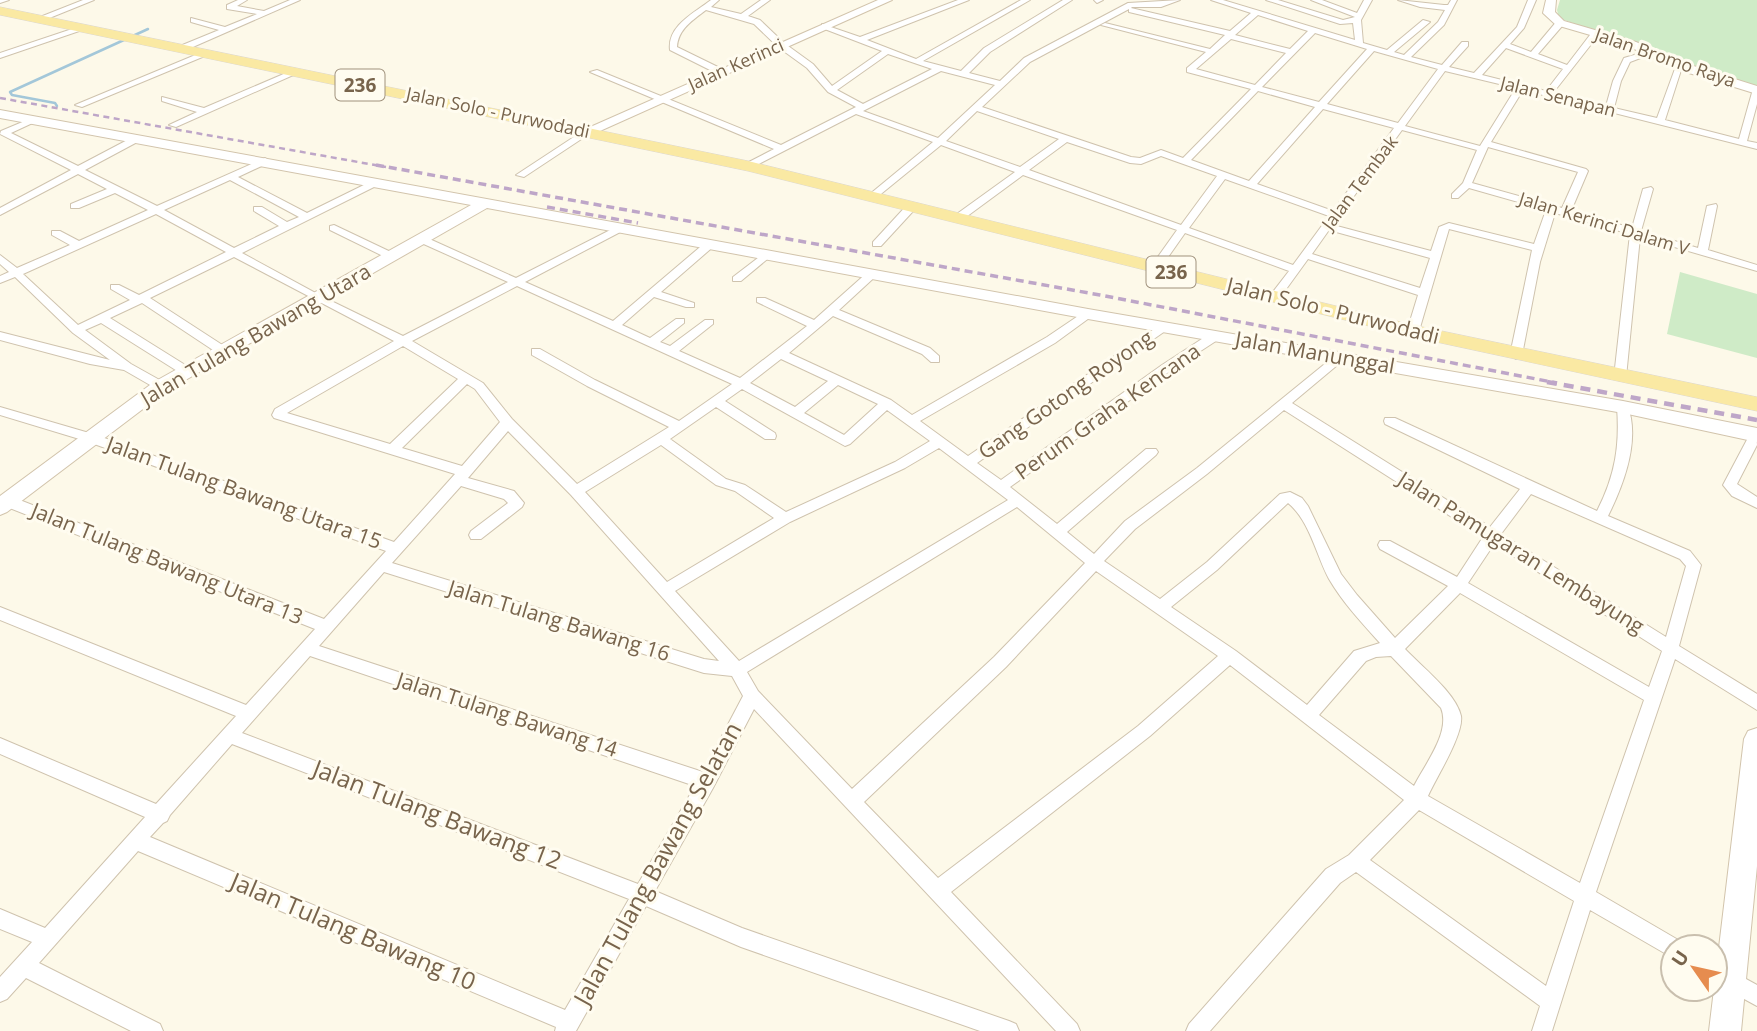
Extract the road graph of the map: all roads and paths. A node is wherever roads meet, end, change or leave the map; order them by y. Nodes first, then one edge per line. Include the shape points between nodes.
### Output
1 (5, 0) edge
2 (90, 0) edge
3 (243, 0) edge
4 (296, 0) edge
5 (715, 0) edge
6 (766, 0) edge
7 (887, 0) edge
8 (943, 0) edge
9 (965, 0) edge
10 (1026, 0) edge
11 (1068, 0) edge
12 (1175, 0) edge
13 (1215, 0) edge
14 (1239, 0) edge
15 (1270, 0) edge
16 (1315, 0) edge
17 (1368, 0) edge
18 (1402, 0) edge
19 (1532, 0) edge
20 (1551, 0) edge
21 (0, 1) edge
22 (1284, 2) edge
23 (1453, 4) edge
24 (953, 5) junction
25 (1230, 5) junction
26 (705, 8) junction
27 (1131, 9) dead end
28 (0, 11) edge
29 (265, 13) junction
30 (1259, 14) junction
31 (738, 16) junction
32 (1358, 18) junction
33 (39, 19) junction
34 (194, 20) dead end
35 (1343, 22) junction
36 (1426, 22) dead end
37 (714, 23) dead end
38 (1560, 23) junction
39 (1105, 25) dead end
40 (825, 26) junction
41 (84, 28) junction
42 (226, 30) junction
43 (1312, 31) junction
44 (1596, 33) junction
45 (1324, 34) junction
46 (1229, 35) junction
47 (860, 40) junction
48 (1465, 44) dead end
49 (1359, 45) junction
50 (1505, 45) junction
51 (781, 46) junction
52 (183, 48) junction
53 (1371, 49) junction
54 (887, 51) junction
55 (1210, 51) junction
56 (1291, 52) junction
57 (1648, 52) junction
58 (208, 53) junction
59 (1388, 53) junction
60 (1533, 55) junction
61 (0, 56) edge
62 (1405, 58) junction
63 (916, 62) junction
64 (1680, 66) junction
65 (940, 68) junction
66 (1443, 68) junction
67 (1568, 68) junction
68 (296, 72) junction
69 (594, 72) dead end
70 (721, 72) junction
71 (963, 74) junction
72 (1476, 76) junction
73 (1002, 84) junction
74 (1520, 88) junction
75 (1258, 89) junction
76 (831, 90) junction
77 (1757, 90) edge
78 (1547, 95) junction
79 (165, 99) dead end
80 (660, 99) junction
81 (79, 105) dead end
82 (1321, 106) junction
83 (976, 108) junction
84 (859, 109) junction
85 (1609, 110) junction
86 (204, 111) junction
87 (0, 114) edge
88 (35, 120) junction
89 (1660, 122) junction
90 (173, 125) dead end
91 (1401, 127) junction
92 (586, 132) junction
93 (2, 134) edge
94 (138, 138) junction
95 (1066, 138) junction
96 (939, 142) junction
97 (1742, 143) junction
98 (1757, 146) edge
99 (1484, 147) junction
100 (780, 148) junction
101 (265, 161) junction
102 (1184, 162) junction
103 (748, 166) junction
104 (76, 170) junction
105 (1021, 171) junction
106 (521, 175) dead end
107 (1222, 176) junction
108 (231, 177) junction
109 (377, 181) junction
110 (1466, 184) junction
111 (1250, 186) junction
112 (1648, 188) dead end
113 (115, 189) junction
114 (873, 196) junction
115 (1455, 196) dead end
116 (487, 202) junction
117 (1712, 205) dead end
118 (75, 206) dead end
119 (912, 206) junction
120 (258, 209) dead end
121 (1551, 209) junction
122 (158, 211) junction
123 (0, 212) edge
124 (1565, 213) junction
125 (1335, 215) junction
126 (305, 216) junction
127 (958, 218) junction
128 (286, 226) junction
129 (1328, 226) junction
130 (622, 227) junction
131 (334, 228) dead end
132 (1181, 230) junction
133 (56, 233) dead end
134 (1635, 235) junction
135 (421, 239) junction
136 (710, 244) junction
137 (877, 244) dead end
138 (79, 245) junction
139 (1537, 248) junction
140 (235, 252) junction
141 (1702, 253) junction
142 (767, 254) junction
143 (1305, 255) junction
144 (391, 256) junction
145 (1436, 256) junction
146 (0, 258) edge
147 (1155, 268) junction
148 (1757, 268) edge
149 (1294, 269) junction
150 (17, 273) junction
151 (873, 273) junction
152 (737, 279) dead end
153 (0, 280) edge
154 (515, 283) junction
155 (115, 287) dead end
156 (653, 293) junction
157 (1424, 293) junction
158 (1275, 297) junction
159 (317, 298) junction
160 (141, 299) junction
161 (761, 300) dead end
162 (690, 305) dead end
163 (833, 312) junction
164 (1088, 314) junction
165 (103, 319) dead end
166 (680, 321) dead end
167 (709, 322) dead end
168 (615, 326) junction
169 (816, 326) junction
170 (1164, 327) junction
171 (77, 330) junction
172 (1413, 331) junction
173 (0, 335) edge
174 (1215, 336) junction
175 (403, 341) junction
176 (651, 343) junction
177 (223, 351) junction
178 (536, 352) dead end
179 (670, 352) junction
180 (782, 354) junction
181 (1516, 355) junction
182 (1341, 357) junction
183 (935, 359) dead end
184 (127, 367) junction
185 (186, 371) junction
186 (467, 377) junction
187 (1620, 377) junction
188 (837, 380) junction
189 (741, 383) junction
190 (161, 386) junction
191 (715, 401) junction
192 (887, 403) junction
193 (1284, 404) junction
194 (1757, 404) edge
195 (1623, 407) junction
196 (0, 411) edge
197 (796, 413) junction
198 (911, 421) junction
199 (1390, 421) dead end
200 (507, 422) junction
201 (680, 427) junction
202 (1757, 434) edge
203 (770, 436) dead end
204 (91, 438) junction
205 (663, 440) junction
206 (939, 442) junction
207 (394, 448) junction
208 (1151, 452) dead end
209 (969, 462) junction
210 (461, 476) junction
211 (1001, 487) junction
212 (1529, 487) junction
213 (576, 491) junction
214 (1018, 500) junction
215 (1757, 503) edge
216 (4, 504) edge
217 (785, 518) junction
218 (1600, 518) junction
219 (1057, 532) junction
220 (476, 535) dead end
221 (1492, 535) junction
222 (1385, 545) dead end
223 (397, 549) junction
224 (1093, 561) junction
225 (382, 566) junction
226 (1460, 584) junction
227 (665, 590) junction
228 (1161, 607) junction
229 (0, 613) edge
230 (326, 627) junction
231 (1671, 647) junction
232 (307, 648) junction
233 (1395, 649) junction
234 (1230, 656) junction
235 (737, 670) junction
236 (752, 696) junction
237 (1653, 697) junction
238 (1757, 703) edge
239 (250, 714) junction
240 (1308, 716) junction
241 (231, 736) junction
242 (1757, 738) edge
243 (0, 746) edge
244 (707, 782) junction
245 (1418, 799) junction
246 (852, 801) junction
247 (161, 815) junction
248 (137, 841) junction
249 (1356, 861) junction
250 (938, 890) junction
251 (642, 894) junction
252 (1584, 899) junction
253 (0, 919) edge
254 (48, 939) junction
255 (1659, 940) edge
256 (1729, 941) edge
257 (24, 966) junction
258 (1729, 980) edge
259 (0, 992) edge
260 (1757, 996) edge
261 (1552, 1002) junction
262 (1724, 1003) edge
263 (566, 1027) edge
264 (153, 1031) edge
265 (1009, 1031) edge
266 (1070, 1031) edge
267 (1196, 1031) edge
268 (1542, 1031) edge
269 (1725, 1031) edge

1 - 21 street
2 - 33 street
3 - 29 street via 230,7
4 - 29 street
5 - 26 street
6 - 31 street
7 - 40 street, Jalan Kerinci
8 - 24 street
9 - 24 street
10 - 63 street
11 - 71 street via 987,50
12 - 73 street via 1131,5 1027,60
13 - 25 street, Jalan Senapan
14 - 25 street
15 - 22 street
16 - 32 street
17 - 32 street
18 - 23 street via 1428,8
19 - 50 street via 1520,28
20 - 38 street via 1549,13
22 - 30 street
22 - 35 street
23 - 62 street via 1441,23
24 - 47 street
25 - 30 street, Jalan Senapan
26 - 31 street
26 - 70 street via 674,34 672,46
27 - 46 street
28 - 33 main road, Jalan Solo - Purwodadi
29 - 42 street
30 - 43 street, Jalan Senapan
30 - 46 street
31 - 37 street
31 - 51 street via 757,22
32 - 35 street
32 - 49 street
33 - 41 main road, Jalan Solo - Purwodadi
34 - 42 street
35 - 45 street
36 - 59 street
38 - 44 street, Jalan Bromo Raya
38 - 60 street
39 - 55 street
40 - 47 street
40 - 51 street, Jalan Kerinci
41 - 52 main road, Jalan Solo - Purwodadi / 236
41 - 61 street
42 - 52 street
43 - 45 street, Jalan Senapan
43 - 56 street
44 - 57 street, Jalan Bromo Raya
44 - 67 street
45 - 49 street, Jalan Senapan
46 - 55 street
46 - 56 street
47 - 54 street
48 - 66 street, Jalan Tembak
49 - 53 street, Jalan Senapan
50 - 60 street
50 - 72 street
51 - 70 street, Jalan Kerinci
51 - 76 street via 810,66
52 - 58 main road, Jalan Solo - Purwodadi / 236
53 - 59 street, Jalan Senapan
53 - 82 street
54 - 63 street
54 - 76 street
55 - 75 street via 1191,70
56 - 75 street
57 - 64 street, Jalan Bromo Raya
57 - 85 street via 1627,60
58 - 68 main road, Jalan Solo - Purwodadi / 236
58 - 81 street
59 - 62 street, Jalan Senapan
60 - 67 street
62 - 66 street, Jalan Senapan
63 - 65 street
64 - 77 street, Jalan Bromo Raya
64 - 89 street
65 - 71 street
65 - 84 street
66 - 72 street, Jalan Senapan
66 - 91 street, Jalan Tembak
67 - 78 street
68 - 86 street
68 - 92 main road, Jalan Solo - Purwodadi / 236
69 - 80 street
70 - 80 street, Jalan Kerinci
71 - 73 street
72 - 74 street, Jalan Senapan
73 - 83 street
74 - 78 street, Jalan Senapan
74 - 99 street
75 - 82 street
75 - 102 street
76 - 84 street
77 - 97 street
78 - 85 street, Jalan Senapan
79 - 86 street
80 - 92 street, Jalan Kerinci
80 - 100 street
82 - 91 street
82 - 111 street
83 - 95 street
83 - 96 street
84 - 96 street
84 - 100 street
85 - 89 street, Jalan Senapan
86 - 90 street
87 - 88 street, Jalan Manunggal
88 - 93 street
88 - 94 street, Jalan Manunggal
89 - 97 street, Jalan Senapan
91 - 99 street
91 - 125 street, Jalan Tembak
92 - 103 main road, Jalan Solo - Purwodadi / 236
92 - 106 street
93 - 104 street
94 - 101 street, Jalan Manunggal
94 - 104 street
95 - 102 street via 1135,161 1158,152
95 - 105 street
96 - 105 street
96 - 114 street
97 - 98 street, Jalan Senapan
99 - 110 street
99 - 124 street via 1583,171
100 - 103 street
101 - 108 street
101 - 109 street, Jalan Manunggal
102 - 107 street
103 - 114 main road, Jalan Solo - Purwodadi / 236
104 - 113 street
104 - 123 street
105 - 127 street
105 - 132 street
107 - 111 street
107 - 132 street
108 - 122 street
108 - 126 street
109 - 116 street, Jalan Manunggal
109 - 126 street
110 - 115 street
110 - 121 street, Jalan Kerinci Dalam V
111 - 125 street
112 - 134 street
113 - 118 street
113 - 122 street
114 - 119 main road, Jalan Solo - Purwodadi / 236
116 - 130 street, Jalan Manunggal
116 - 135 street, Jalan Tulang Bawang Utara
117 - 141 street
119 - 127 main road, Jalan Solo - Purwodadi / 236
119 - 137 street
120 - 128 street
121 - 124 street, Jalan Kerinci Dalam V
121 - 139 street
122 - 138 street
122 - 140 street
124 - 134 street, Jalan Kerinci Dalam V
125 - 129 street, Jalan Tembak
126 - 128 street
127 - 147 main road, Jalan Solo - Purwodadi / 236
128 - 140 street
129 - 143 street, Jalan Tembak
129 - 145 street
130 - 136 street, Jalan Manunggal
130 - 154 street
131 - 144 street
132 - 147 street
132 - 149 street
133 - 138 street
134 - 141 street, Jalan Kerinci Dalam V
134 - 187 street
135 - 144 street, Jalan Tulang Bawang Utara
135 - 154 street
136 - 142 street, Jalan Manunggal
136 - 156 street
138 - 150 street
139 - 145 street via 1449,226 1444,227
139 - 181 street
140 - 159 street
140 - 160 street
141 - 148 street, Jalan Kerinci Dalam V
142 - 151 street, Jalan Manunggal
142 - 152 street
143 - 149 street, Jalan Tembak
143 - 157 street
144 - 159 street, Jalan Tulang Bawang Utara
145 - 157 street
146 - 150 street
147 - 158 main road, Jalan Solo - Purwodadi / 236
149 - 158 street, Jalan Tembak
150 - 153 street
150 - 171 street
151 - 163 street
151 - 164 street, Jalan Manunggal
154 - 168 street
154 - 175 street
155 - 160 street
156 - 162 street
156 - 168 street
157 - 172 street
158 - 172 main road, Jalan Solo - Purwodadi / 236
159 - 175 street
159 - 177 street, Jalan Tulang Bawang Utara
160 - 171 street
160 - 177 street
161 - 169 street
163 - 169 street
163 - 183 street
164 - 170 street, Jalan Manunggal
164 - 198 street
165 - 185 street
166 - 176 street
167 - 179 street
168 - 176 street
169 - 180 street
170 - 174 street, Jalan Manunggal
170 - 209 street, Gang Gotong Royong
171 - 184 street
172 - 181 main road, Jalan Solo - Purwodadi / 236
173 - 184 street
174 - 182 street, Jalan Manunggal
174 - 211 street, Perum Graha Kencana
175 - 186 street
175 - 207 street via 297,399 278,415
176 - 179 street
177 - 185 street, Jalan Tulang Bawang Utara
178 - 201 street
179 - 189 street
180 - 188 street
180 - 189 street
181 - 187 main road, Jalan Solo - Purwodadi / 236
182 - 193 street
182 - 195 street, Jalan Manunggal
184 - 190 street
185 - 190 street, Jalan Tulang Bawang Utara
186 - 200 street
186 - 207 street
187 - 194 main road, Jalan Solo - Purwodadi / 236
188 - 192 street
188 - 197 street
189 - 191 street
189 - 197 street
190 - 204 street, Jalan Tulang Bawang Utara
191 - 201 street
191 - 203 street
192 - 197 street via 845,441
192 - 198 street
193 - 221 street, Jalan Pamugaran Lembayung
193 - 224 street via 1130,525
195 - 202 street, Jalan Manunggal
195 - 218 street via 1625,457 1618,484
196 - 204 street, Jalan Tulang Bawang Utara 15
198 - 206 street
199 - 212 street
200 - 210 street
200 - 213 street
201 - 205 street
202 - 215 street via 1730,485
204 - 216 street, Jalan Tulang Bawang Utara
204 - 223 street, Jalan Tulang Bawang Utara 15
205 - 213 street
205 - 217 street via 722,482 740,488
206 - 209 street
206 - 217 street
207 - 210 street
208 - 219 street
209 - 211 street
210 - 220 street via 520,499
210 - 223 street
211 - 214 street
212 - 218 street
212 - 221 street
213 - 227 street
214 - 219 street
214 - 235 street
216 - 230 street, Jalan Tulang Bawang Utara 13
217 - 227 street
218 - 231 street via 1692,560
219 - 224 street
221 - 226 street
221 - 231 street, Jalan Pamugaran Lembayung
222 - 226 street
223 - 225 street
224 - 228 street
224 - 246 street via 1000,663
225 - 230 street
225 - 235 street, Jalan Tulang Bawang 16 via 704,666
226 - 233 street
226 - 237 street
227 - 235 street
228 - 233 street via 1290,497 1303,506 1338,582
228 - 234 street
229 - 239 street
230 - 232 street
231 - 237 street
231 - 238 street, Jalan Pamugaran Lembayung
232 - 239 street
232 - 244 street, Jalan Tulang Bawang 14
233 - 240 street via 1360,656
233 - 245 street via 1434,687 1453,717 1450,733
234 - 240 street
234 - 250 street via 1144,731
235 - 236 street
236 - 244 street, Jalan Tulang Bawang Selatan
236 - 246 street
237 - 252 street
239 - 241 street
240 - 245 street
241 - 247 street
241 - 251 street, Jalan Tulang Bawang 12
242 - 256 street
243 - 247 street
244 - 251 street, Jalan Tulang Bawang Selatan
245 - 249 street
245 - 252 street
246 - 250 street
247 - 248 street
248 - 254 street
248 - 263 street, Jalan Tulang Bawang 10
249 - 261 street
249 - 267 street via 1333,876
250 - 266 street
251 - 263 street, Jalan Tulang Bawang Selatan
251 - 265 street, Jalan Tulang Bawang 12 via 741,937
252 - 255 street
252 - 261 street
253 - 254 street
254 - 257 street
257 - 259 street
257 - 264 street
258 - 260 street
261 - 268 street
262 - 269 street

